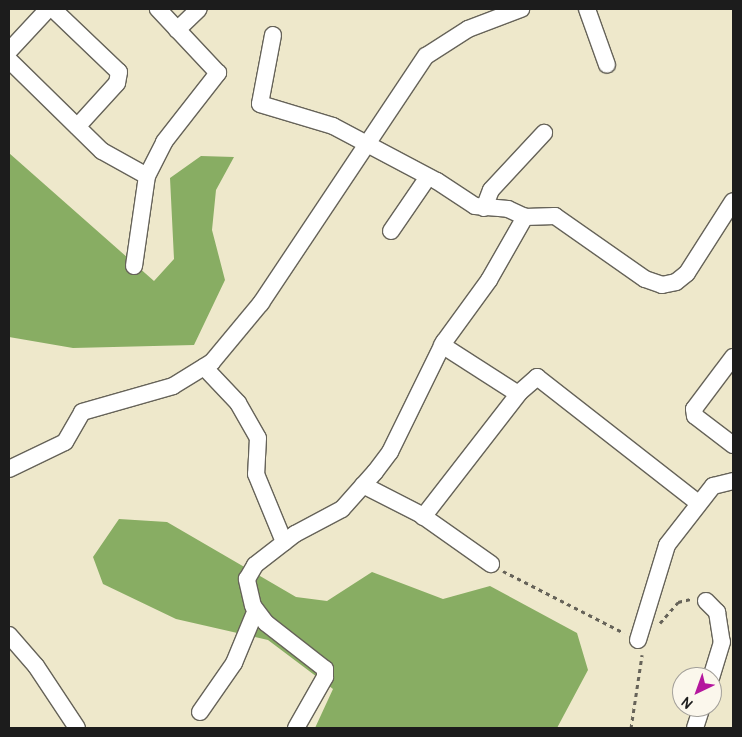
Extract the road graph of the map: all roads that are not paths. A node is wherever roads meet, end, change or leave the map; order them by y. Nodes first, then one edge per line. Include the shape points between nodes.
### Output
1 (48, 9) edge
2 (53, 9) edge
3 (158, 9) edge
4 (198, 9) edge
5 (521, 9) edge
6 (587, 9) edge
7 (177, 30) junction
8 (273, 35) dead end
9 (9, 50) edge
10 (9, 60) edge
11 (607, 65) dead end
12 (77, 126) junction
13 (544, 133) dead end
14 (364, 142) junction
15 (147, 176) junction
16 (428, 177) junction
17 (733, 201) edge
18 (484, 208) junction
19 (525, 217) junction
20 (391, 232) dead end
21 (134, 266) dead end
22 (442, 346) junction
23 (733, 357) edge
24 (204, 367) junction
25 (518, 394) junction
26 (733, 445) edge
27 (9, 469) edge
28 (733, 481) edge
29 (363, 485) junction
30 (697, 502) junction
31 (423, 517) junction
32 (284, 542) junction
33 (491, 564) road end
34 (706, 601) road end
35 (256, 610) junction
36 (9, 635) edge
37 (640, 641) road end
38 (714, 667) edge
39 (200, 712) dead end
40 (78, 728) edge
41 (296, 728) edge

1 - 9 street
2 - 12 street via 119,72 117,83
3 - 7 street
4 - 7 street
5 - 14 street via 437,46
6 - 11 street
7 - 15 street via 218,73 164,142
8 - 14 street via 260,104 304,116
10 - 12 street
12 - 15 street via 102,151
13 - 18 street via 491,190
14 - 16 street
14 - 24 street via 347,178 261,303
15 - 21 street
16 - 18 street
16 - 20 street
17 - 19 street via 687,273 676,282 662,285 645,279 555,216
18 - 19 street via 508,209
19 - 22 street via 489,280
22 - 25 street
22 - 29 street via 390,452
23 - 26 street via 694,409 695,416
24 - 27 street via 173,386 82,412 65,442
24 - 32 street via 238,403 258,438 256,474
25 - 30 street via 537,377
25 - 31 street
28 - 30 street via 713,486
29 - 31 street
29 - 32 street via 342,509 322,516
30 - 37 street via 667,544
31 - 33 street
32 - 35 street via 255,565 247,579 247,592
34 - 38 street via 717,612 722,642
35 - 39 street via 230,670
35 - 41 street via 325,669 325,677
36 - 40 street via 36,666

